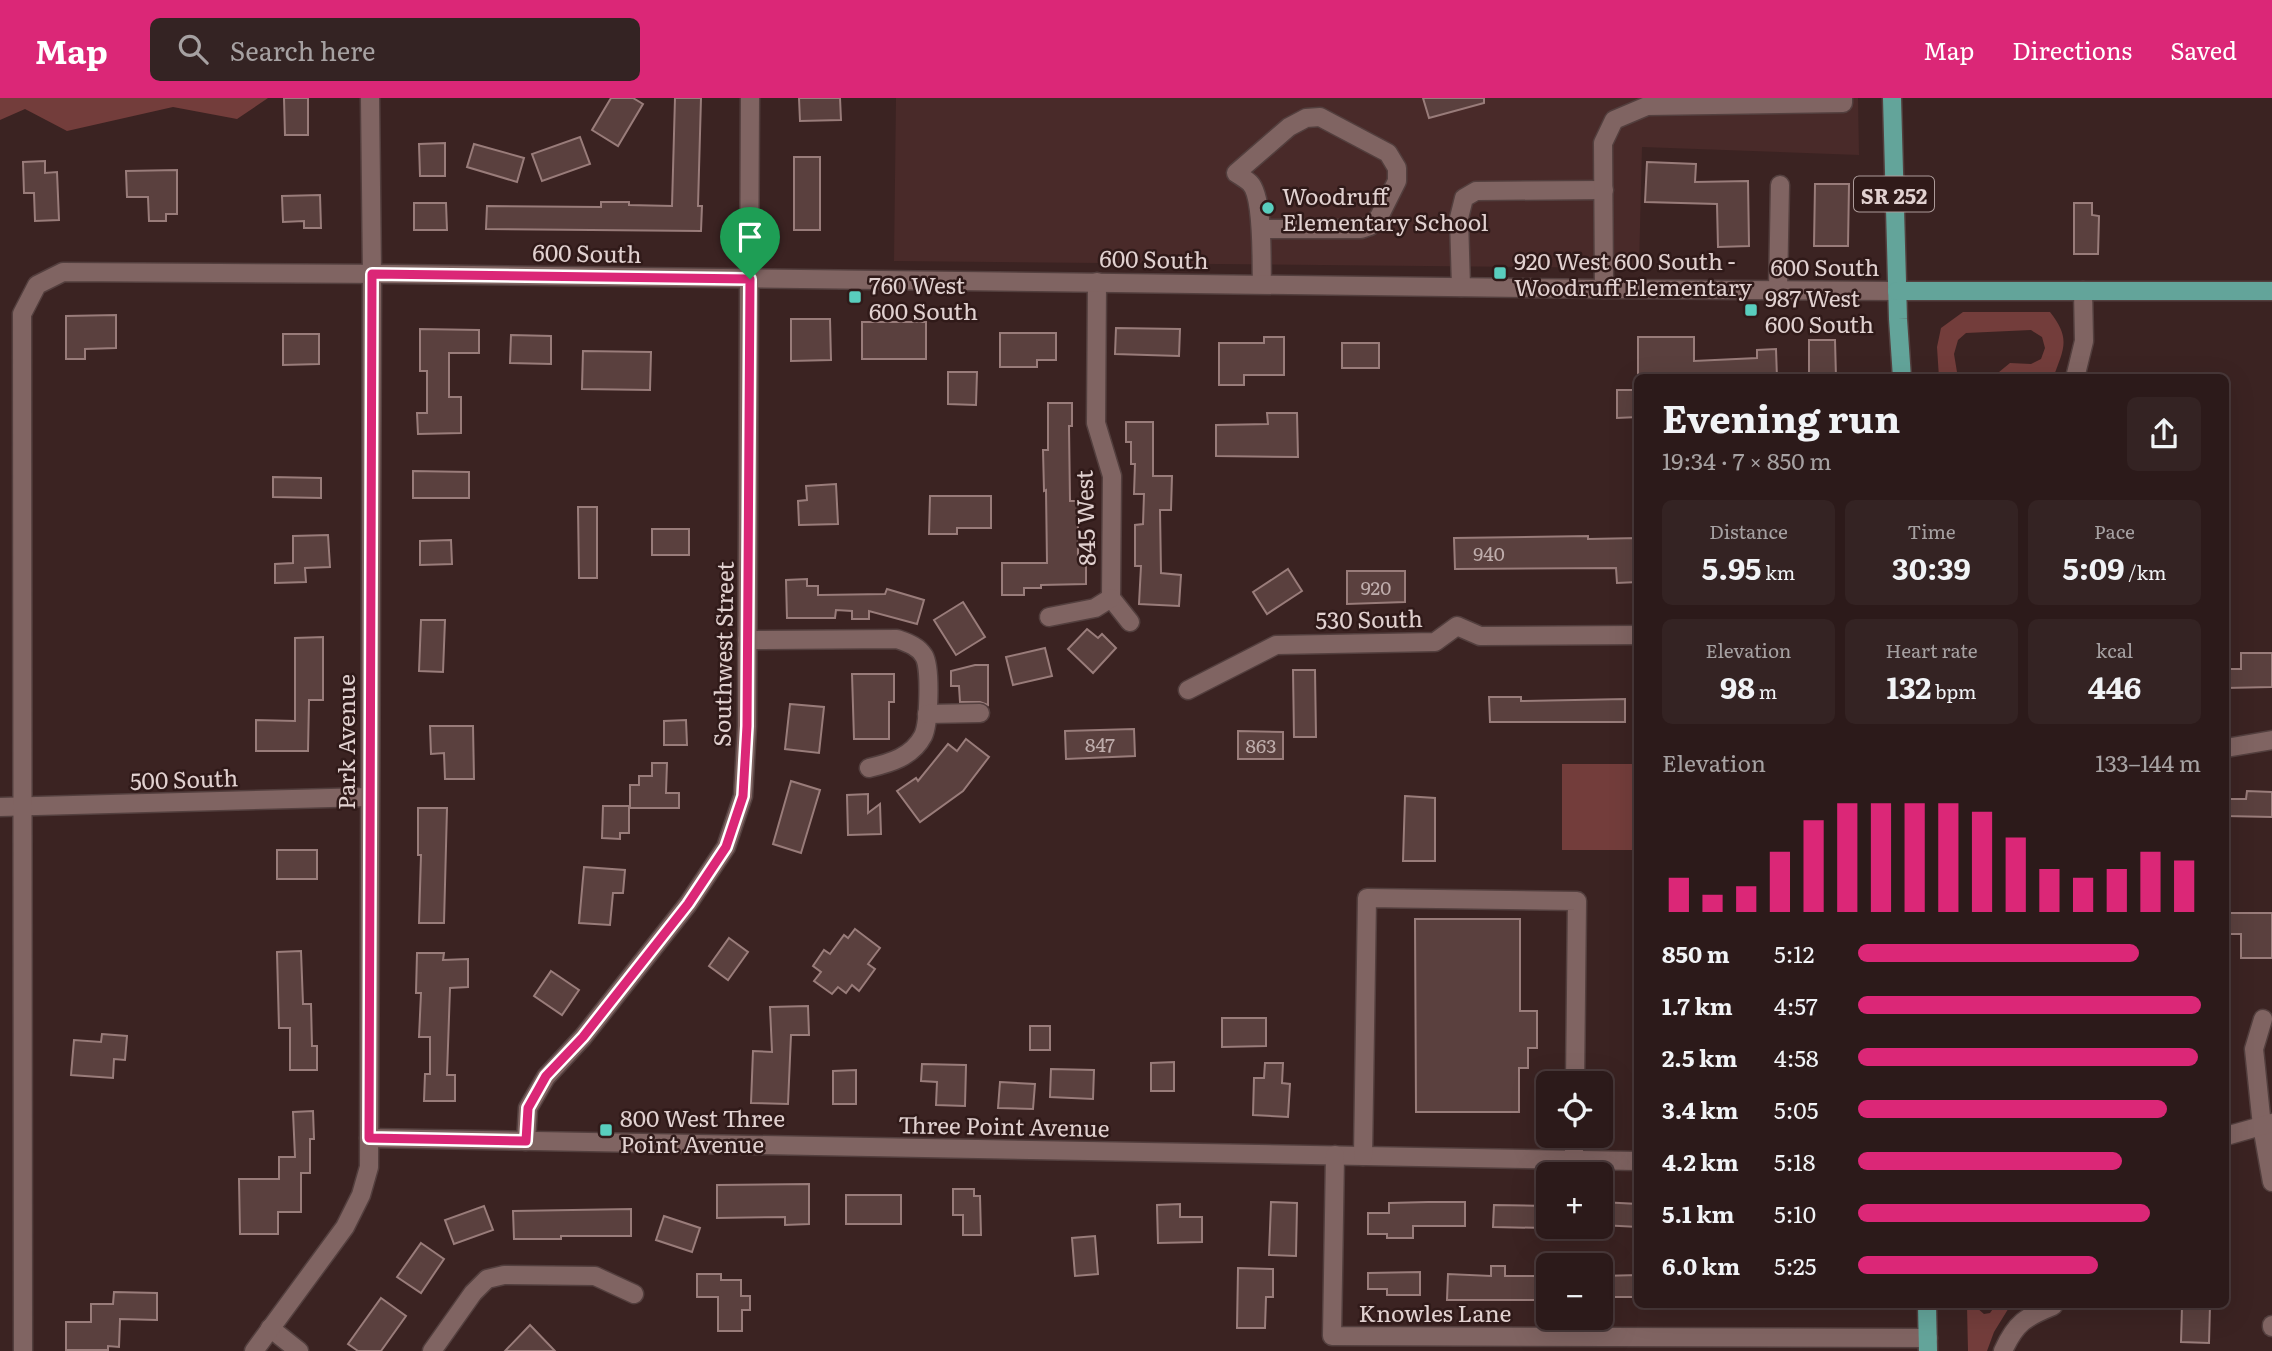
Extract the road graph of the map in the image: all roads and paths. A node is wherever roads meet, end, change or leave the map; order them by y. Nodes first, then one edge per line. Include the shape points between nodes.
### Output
1 (370, 98) edge
2 (750, 98) edge
3 (1843, 98) edge
4 (1892, 98) edge
5 (1780, 185) dead end
6 (1604, 190) junction
7 (1261, 229) junction
8 (372, 274) junction
9 (750, 279) junction
10 (1097, 282) junction
11 (1262, 284) junction
12 (1461, 287) junction
13 (1604, 289) junction
14 (1778, 290) junction
15 (1897, 290) junction
16 (2083, 291) junction
17 (2272, 291) edge
18 (1902, 374) edge
19 (2076, 374) edge
20 (1111, 598) junction
21 (1049, 617) dead end
22 (1130, 622) dead end
23 (1634, 635) edge
24 (747, 640) junction
25 (1188, 690) dead end
26 (979, 713) dead end
27 (927, 715) junction
28 (2272, 740) edge
29 (2229, 747) edge
30 (869, 768) dead end
31 (369, 797) junction
32 (0, 807) edge
33 (23, 807) junction
34 (2263, 1019) dead end
35 (1575, 1071) edge
36 (2267, 1124) edge
37 (2229, 1135) edge
38 (369, 1138) junction
39 (526, 1141) junction
40 (1574, 1148) edge
41 (1335, 1156) junction
42 (1363, 1156) junction
43 (1574, 1160) junction
44 (1634, 1161) edge
45 (2272, 1182) edge
46 (634, 1294) dead end
47 (1927, 1308) edge
48 (2048, 1308) edge
49 (270, 1328) junction
50 (1928, 1344) edge
51 (23, 1351) edge
52 (254, 1351) edge
53 (299, 1351) edge
54 (432, 1351) edge
55 (2003, 1351) edge

1 - 8 street, Park Avenue
2 - 9 street, Southwest Street
3 - 6 street via 1843,103 1647,106 1614,120 1603,143
4 - 15 main road, SR 252
5 - 14 street
6 - 12 street via 1476,191 1464,198 1459,218
6 - 13 street
7 - 7 street via 1370,226 1379,218 1397,181 1397,168 1388,153 1320,117 1306,118 1236,173 1251,184 1257,197
7 - 11 street
8 - 9 street, 600 South
8 - 31 street, Park Avenue
8 - 33 street, 600 South via 63,272 37,285 22,313
9 - 10 street, 600 South
9 - 24 street, Southwest Street
10 - 11 street, 600 South
10 - 20 street, 845 West via 1096,423 1112,476
11 - 12 street, 600 South
12 - 13 street, 600 South
13 - 14 street, 600 South
14 - 15 street, 600 South
15 - 16 main road, 600 South
15 - 18 main road, SR 252
16 - 17 main road, 600 South
16 - 19 street via 2084,341
20 - 21 street via 1096,608
20 - 22 street
23 - 25 street, 530 South via 1480,636 1457,626 1435,642 1276,645
24 - 27 street via 897,639 913,645 925,657
24 - 39 street, Southwest Street via 743,796 726,847 688,904 583,1037 546,1076 528,1108
26 - 27 street
27 - 30 street via 923,736 911,751
28 - 29 street
31 - 33 street, 500 South
31 - 38 street, Park Avenue
32 - 33 street, 500 South
33 - 51 street
34 - 36 street via 2254,1049
35 - 42 street via 1577,901 1367,898
36 - 37 street
36 - 45 street
38 - 39 street, Three Point Avenue
38 - 49 street, Park Avenue via 369,1167 345,1227
39 - 41 street, Three Point Avenue
40 - 43 street
41 - 42 street, Three Point Avenue
41 - 50 street, Knowles Lane via 1332,1336
42 - 43 street, Three Point Avenue
43 - 44 street, Three Point Avenue
46 - 54 street via 595,1276 504,1275 487,1279
47 - 50 main road
48 - 55 street via 2026,1317
49 - 52 street, Park Avenue
49 - 53 street

